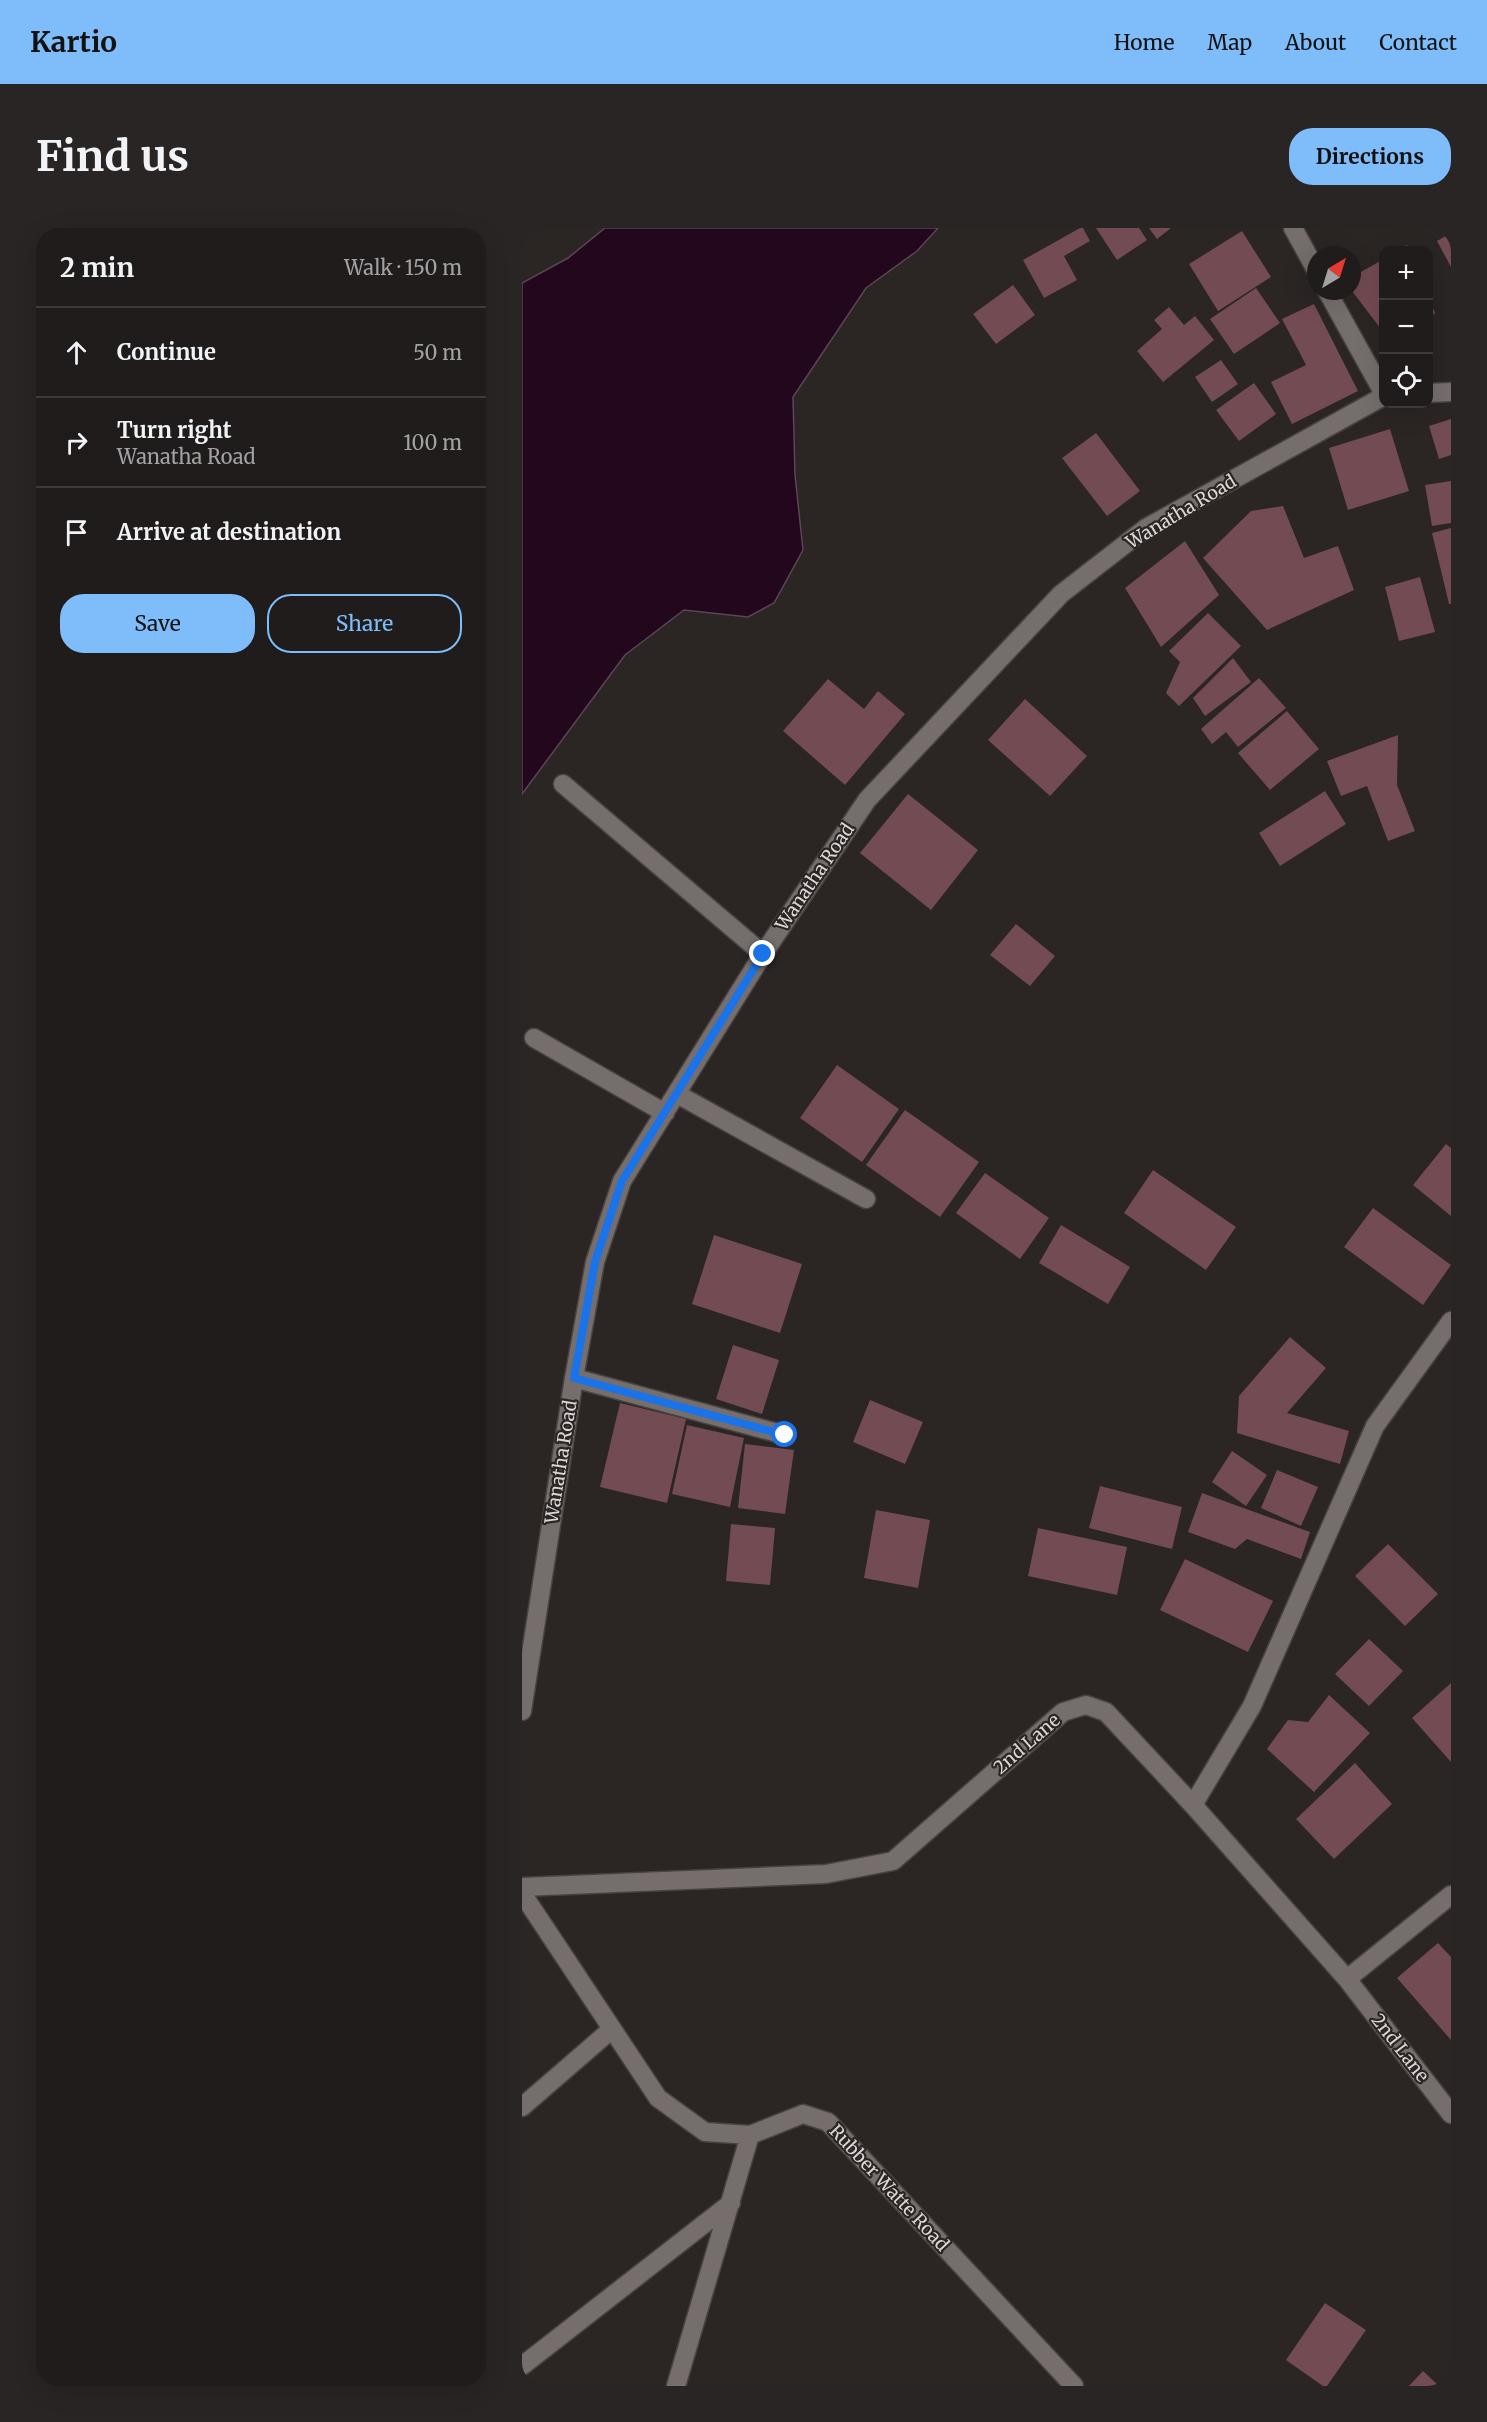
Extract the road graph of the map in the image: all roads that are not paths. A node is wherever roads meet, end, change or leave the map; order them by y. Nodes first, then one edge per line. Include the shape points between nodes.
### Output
1 (1293, 228) edge
2 (1307, 254) edge
3 (1332, 300) edge
4 (1379, 388) edge
5 (1451, 392) edge
6 (1433, 393) edge
7 (1379, 397) edge
8 (563, 784) dead end
9 (763, 954) junction
10 (534, 1038) dead end
11 (676, 1094) junction
12 (665, 1113) junction
13 (866, 1198) dead end
14 (1451, 1321) edge
15 (574, 1378) junction
16 (785, 1435) dead end
17 (522, 1711) edge
18 (1193, 1805) junction
19 (522, 1887) edge
20 (522, 1893) edge
21 (1451, 1895) edge
22 (1347, 1979) junction
23 (612, 2029) junction
24 (522, 2107) edge
25 (1451, 2114) edge
26 (750, 2135) junction
27 (730, 2203) junction
28 (522, 2366) edge
29 (676, 2386) edge
30 (1074, 2386) edge

1 - 2 street
3 - 4 street
5 - 6 street
7 - 9 street, Wanatha Road via 1146,528 1060,594 867,800
8 - 9 street
9 - 11 street, Wanatha Road
10 - 12 street
11 - 12 street, Wanatha Road
11 - 13 street
12 - 15 street, Wanatha Road via 622,1181 595,1262
14 - 18 street via 1375,1426 1252,1706
15 - 16 street
15 - 17 street, Wanatha Road
18 - 19 street, 2nd Lane via 1106,1712 1086,1705 1063,1712 893,1861 826,1874
18 - 22 street, 2nd Lane
20 - 23 street, Rubber Watte Road
21 - 22 street
22 - 25 street, 2nd Lane
23 - 24 street
23 - 26 street, Rubber Watte Road via 658,2098 705,2132
26 - 27 street
26 - 30 street, Rubber Watte Road via 803,2114 828,2122
27 - 28 street
27 - 29 street

